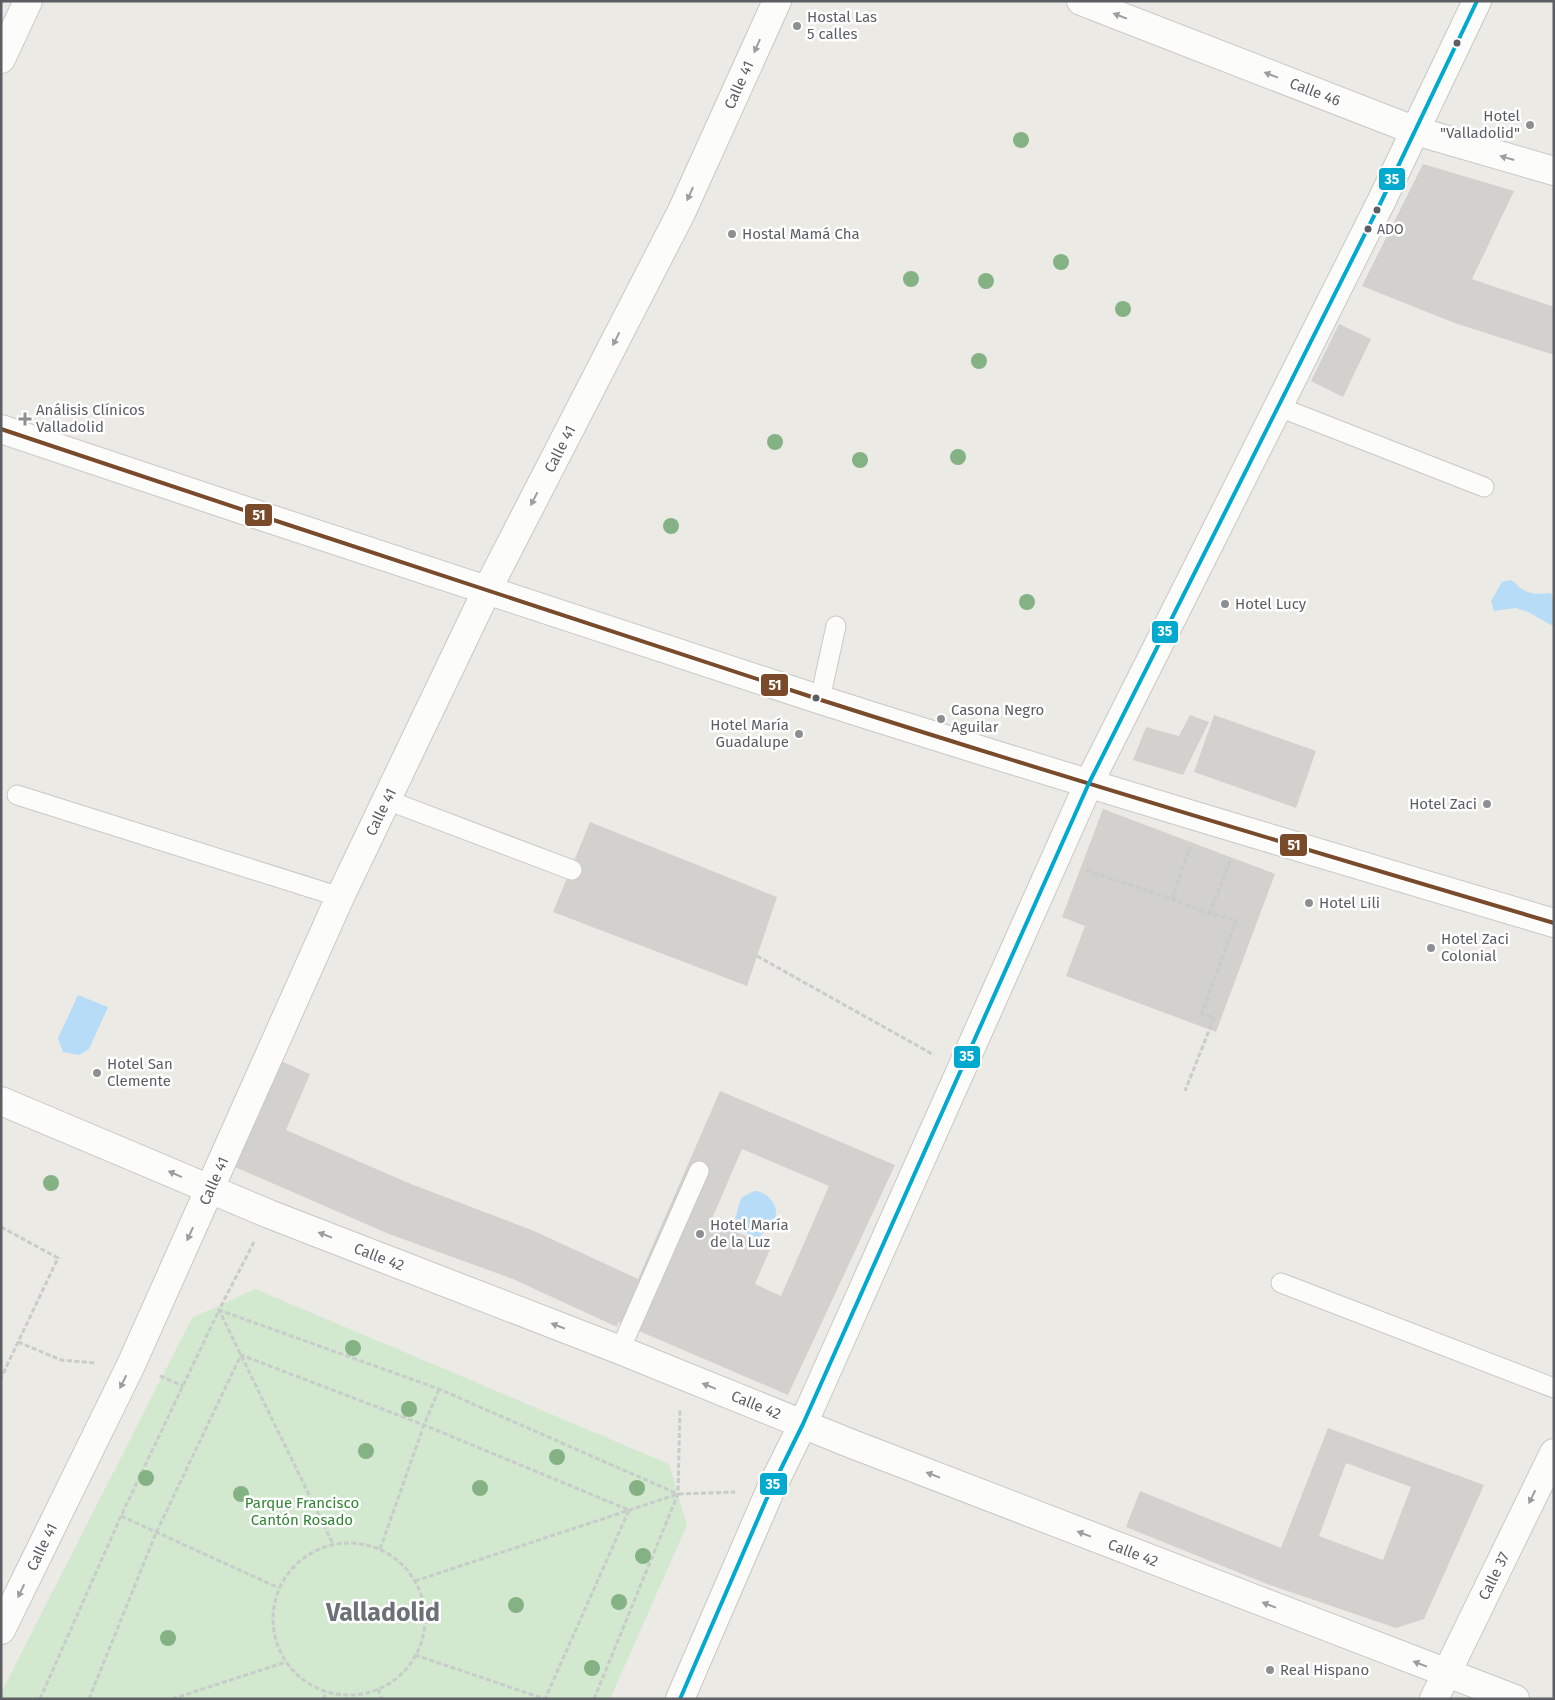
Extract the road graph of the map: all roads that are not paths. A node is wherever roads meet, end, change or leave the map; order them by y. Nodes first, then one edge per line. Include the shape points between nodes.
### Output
1 (28, 1) edge
2 (777, 1) edge
3 (1081, 1) edge
4 (1476, 1) edge
5 (3, 53) edge
6 (1416, 131) junction
7 (1554, 172) edge
8 (1279, 407) junction
9 (1, 429) edge
10 (1484, 487) dead end
11 (486, 592) junction
12 (836, 626) dead end
13 (820, 699) junction
14 (1089, 783) junction
15 (17, 794) dead end
16 (387, 800) junction
17 (572, 870) dead end
18 (340, 897) junction
19 (1554, 923) edge
20 (1, 1101) edge
21 (699, 1171) dead end
22 (210, 1190) junction
23 (1281, 1283) dead end
24 (620, 1350) junction
25 (1554, 1388) edge
26 (803, 1424) junction
27 (1554, 1453) edge
28 (1, 1630) edge
29 (1446, 1674) junction
30 (680, 1699) edge
31 (1434, 1699) edge
32 (1515, 1699) edge

1 - 5 main road
2 -> 11 main road, Calle 41 via 681,213
6 -> 3 main road, Calle 46
4 - 6 main road
7 -> 6 main road, Calle 46
6 - 8 main road
8 - 10 lane
8 - 14 main road
9 - 11 main road
11 - 13 main road
11 - 16 main road, Calle 41
12 - 13 lane
13 - 14 main road
14 - 19 main road
14 - 26 main road
15 - 18 lane
16 - 17 lane
16 - 18 main road, Calle 41
18 - 22 main road, Calle 41
22 -> 20 main road, Calle 42
21 - 24 lane
24 -> 22 main road, Calle 42
22 -> 28 main road, Calle 41 via 132,1365
23 - 25 lane
26 -> 24 main road, Calle 42
29 -> 26 main road, Calle 42
26 - 30 main road via 770,1491
27 -> 29 main road, Calle 37
29 - 31 main road, Calle 37
29 - 32 main road, Calle 42

